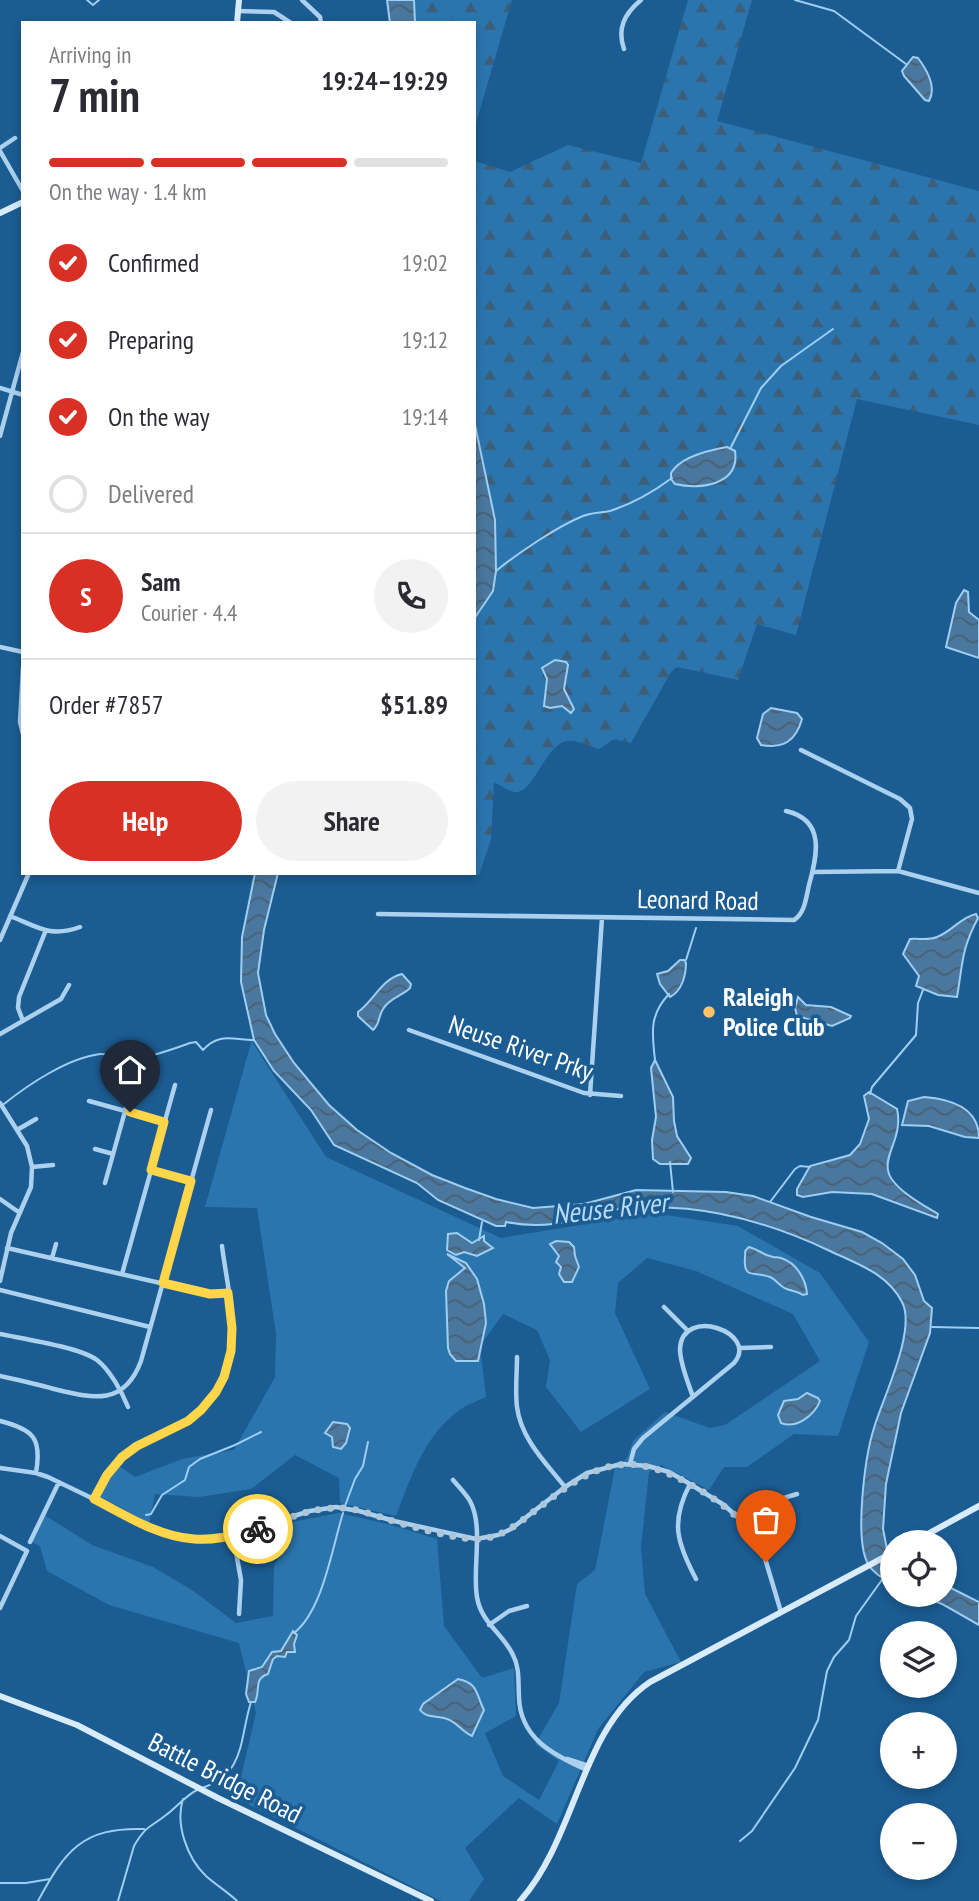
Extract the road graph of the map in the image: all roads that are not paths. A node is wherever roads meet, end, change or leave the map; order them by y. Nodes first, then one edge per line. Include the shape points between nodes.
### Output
1 (239, 0) edge
2 (302, 0) edge
3 (641, 0) edge
4 (238, 11) junction
5 (283, 20) edge
6 (237, 21) edge
7 (321, 21) edge
8 (624, 49) dead end
9 (15, 138) dead end
10 (0, 149) edge
11 (21, 187) edge
12 (21, 203) edge
13 (0, 213) edge
14 (21, 360) edge
15 (0, 388) edge
16 (13, 392) junction
17 (21, 394) edge
18 (0, 436) edge
19 (0, 647) edge
20 (21, 652) edge
21 (21, 695) edge
22 (21, 728) edge
23 (801, 750) dead end
24 (786, 811) dead end
25 (898, 871) junction
26 (813, 872) junction
27 (28, 875) edge
28 (979, 893) edge
29 (378, 914) dead end
30 (10, 916) junction
31 (602, 918) junction
32 (80, 927) dead end
33 (46, 930) junction
34 (0, 940) edge
35 (69, 985) dead end
36 (23, 1021) junction
37 (409, 1030) dead end
38 (0, 1034) edge
39 (175, 1085) dead end
40 (131, 1090) dead end
41 (590, 1095) junction
42 (621, 1096) dead end
43 (89, 1101) dead end
44 (0, 1103) edge
45 (211, 1110) dead end
46 (125, 1111) junction
47 (36, 1119) dead end
48 (164, 1122) junction
49 (18, 1130) junction
50 (95, 1149) dead end
51 (113, 1154) junction
52 (53, 1165) dead end
53 (32, 1167) junction
54 (151, 1170) junction
55 (191, 1181) junction
56 (105, 1183) dead end
57 (0, 1199) edge
58 (20, 1213) junction
59 (56, 1244) dead end
60 (222, 1245) dead end
61 (7, 1248) junction
62 (52, 1258) junction
63 (122, 1274) junction
64 (0, 1281) edge
65 (163, 1283) junction
66 (0, 1290) edge
67 (228, 1293) junction
68 (664, 1307) dead end
69 (150, 1327) junction
70 (688, 1331) junction
71 (0, 1334) edge
72 (771, 1347) dead end
73 (740, 1348) junction
74 (517, 1357) dead end
75 (0, 1376) edge
76 (120, 1391) junction
77 (693, 1397) junction
78 (128, 1406) dead end
79 (0, 1421) edge
80 (41, 1437) dead end
81 (35, 1440) junction
82 (630, 1464) junction
83 (0, 1468) edge
84 (36, 1473) junction
85 (453, 1480) dead end
86 (58, 1482) junction
87 (690, 1484) junction
88 (565, 1487) junction
89 (797, 1494) dead end
90 (94, 1499) junction
91 (979, 1506) edge
92 (745, 1524) junction
93 (934, 1530) edge
94 (233, 1535) junction
95 (0, 1536) edge
96 (476, 1539) junction
97 (30, 1542) dead end
98 (880, 1560) edge
99 (696, 1579) dead end
100 (527, 1606) dead end
101 (0, 1608) edge
102 (781, 1612) junction
103 (239, 1614) dead end
104 (489, 1625) junction
105 (0, 1696) edge
106 (589, 1768) junction
107 (430, 1901) edge
108 (520, 1901) edge

1 - 4 street
2 - 7 street
3 - 8 street via 620,28
4 - 5 street via 268,11
4 - 6 street
9 - 10 street
10 - 11 street
12 - 13 street
14 - 16 street
15 - 16 street
16 - 17 street
16 - 18 street
19 - 20 street
21 - 22 street
23 - 25 street via 910,807 912,819
24 - 26 street via 797,814 813,830 817,850
25 - 26 street
25 - 28 street
26 - 31 street, Leonard Road via 803,911 794,920
27 - 30 street
29 - 31 street, Leonard Road
30 - 33 street
30 - 34 street
31 - 41 street
32 - 33 street via 63,933
33 - 36 street via 19,1000
35 - 36 street via 61,999
36 - 38 street
37 - 41 street, Neuse River Prky
39 - 48 street
40 - 46 street
41 - 42 street, Neuse River Prky
43 - 46 street
44 - 49 street
45 - 55 street
46 - 48 street
46 - 51 street
47 - 49 street
48 - 54 street
49 - 53 street
50 - 51 street
51 - 56 street
52 - 53 street
53 - 58 street
54 - 55 street
54 - 63 street
55 - 65 street
57 - 58 street
58 - 61 street
59 - 62 street
60 - 67 street
61 - 62 street
61 - 64 street
62 - 63 street
63 - 65 street
65 - 67 street via 210,1294
65 - 69 street
66 - 69 street
67 - 90 street via 231,1351 216,1392 188,1421 122,1457
68 - 70 street
69 - 76 street via 134,1377
70 - 73 street via 714,1327 734,1338
70 - 77 street via 680,1350
71 - 76 street via 95,1359
72 - 73 street
73 - 77 street via 734,1363
74 - 88 street via 516,1401 522,1429
75 - 76 street via 86,1397 101,1398
76 - 78 street
77 - 82 street via 638,1442
79 - 81 street via 21,1428
80 - 81 street
81 - 84 street via 39,1450
82 - 87 street via 662,1469
82 - 88 street via 593,1471
83 - 84 street
84 - 86 street
85 - 96 street via 472,1505
86 - 90 street
86 - 97 street
87 - 92 street
87 - 99 street via 677,1527
88 - 96 street via 508,1531
89 - 92 street via 771,1503
90 - 94 street via 175,1536
91 - 93 street
92 - 102 street via 764,1555
94 - 96 street via 336,1507
94 - 103 street via 241,1580
95 - 101 street via 27,1552
96 - 104 street via 477,1599
98 - 102 street
100 - 104 street via 503,1614
102 - 106 street via 638,1691 614,1716
104 - 106 street via 516,1662 520,1710 529,1732 544,1747
105 - 107 street, Battle Bridge Road via 77,1725
106 - 108 street via 549,1861

